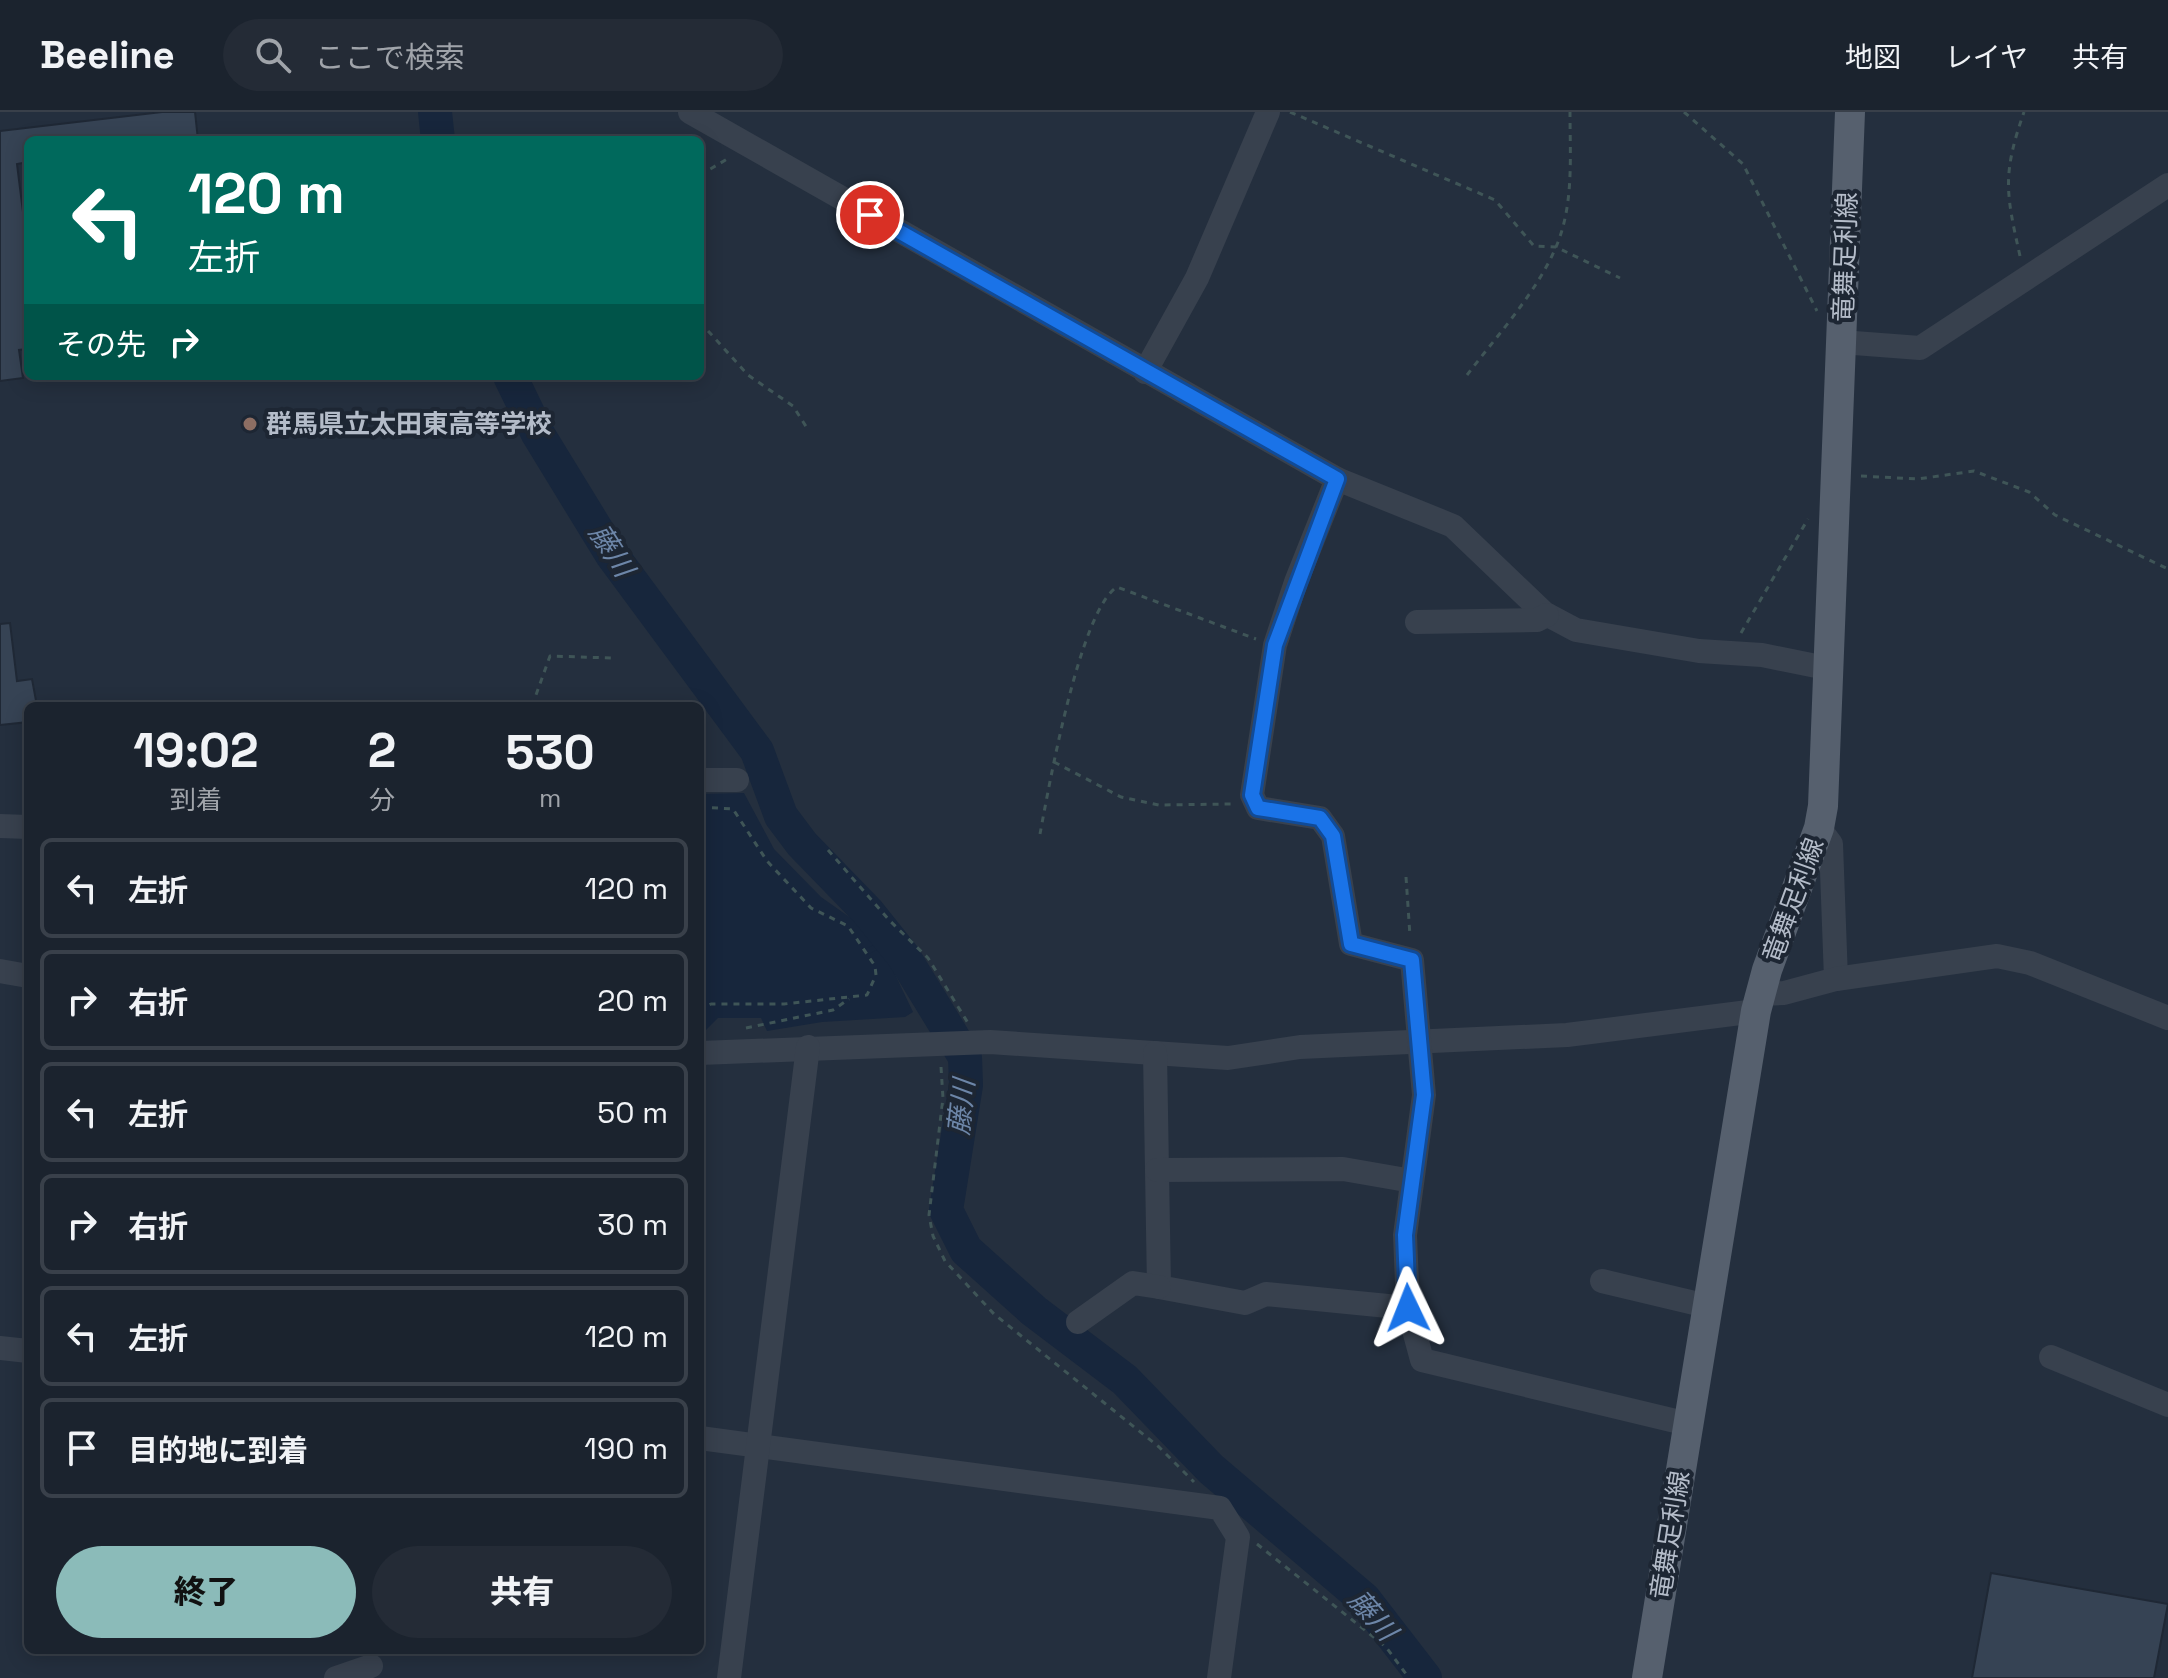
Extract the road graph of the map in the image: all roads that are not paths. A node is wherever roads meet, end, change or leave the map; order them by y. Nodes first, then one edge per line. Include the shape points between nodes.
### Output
1 (690, 112) edge
2 (1268, 112) edge
3 (1850, 112) edge
4 (2168, 185) edge
5 (1841, 342) junction
6 (1145, 372) junction
7 (1337, 479) junction
8 (1547, 615) junction
9 (1417, 622) dead end
10 (1831, 669) junction
11 (704, 780) edge
12 (737, 780) dead end
13 (0, 826) edge
14 (24, 827) edge
15 (1819, 828) junction
16 (0, 971) edge
17 (24, 975) edge
18 (1836, 979) junction
19 (1759, 1003) junction
20 (2168, 1018) edge
21 (1420, 1039) junction
22 (808, 1047) junction
23 (704, 1053) edge
24 (1155, 1053) junction
25 (1157, 1170) junction
26 (1412, 1181) junction
27 (1602, 1281) dead end
28 (1159, 1287) junction
29 (1707, 1306) junction
30 (1408, 1308) junction
31 (1078, 1322) dead end
32 (0, 1348) edge
33 (24, 1351) edge
34 (2051, 1357) dead end
35 (2168, 1405) edge
36 (1688, 1424) junction
37 (704, 1439) edge
38 (760, 1446) junction
39 (371, 1665) edge
40 (336, 1678) edge
41 (729, 1678) edge
42 (1219, 1678) edge
43 (1647, 1678) edge

1 - 6 street
2 - 6 street via 1197,278
3 - 5 main road, 竜舞足利線
4 - 5 street via 1920,348
5 - 10 main road, 竜舞足利線
6 - 7 street
7 - 8 street via 1453,526
7 - 21 street via 1275,645 1253,803 1320,818 1333,836 1351,944 1412,960
8 - 9 street via 1537,620
8 - 10 street via 1597,636
10 - 15 main road, 竜舞足利線
11 - 12 street
13 - 14 street
15 - 18 street via 1831,844
15 - 19 main road, 竜舞足利線
16 - 17 street
18 - 19 street
18 - 20 street via 1997,956 2043,968
19 - 21 street via 1567,1035
19 - 29 main road, 竜舞足利線
21 - 24 street via 1228,1058
21 - 26 street via 1424,1095
22 - 23 street
22 - 24 street via 977,1042
22 - 38 street
24 - 25 street
25 - 26 street via 1343,1169
25 - 28 street
26 - 30 street via 1405,1235
27 - 29 street
28 - 30 street via 1245,1303 1266,1294
28 - 31 street via 1133,1283
29 - 36 main road, 竜舞足利線
30 - 36 street via 1422,1360
32 - 33 street
34 - 35 street
36 - 43 main road, 竜舞足利線
37 - 38 street
38 - 41 street
38 - 42 street via 1220,1508 1238,1537
39 - 40 street

